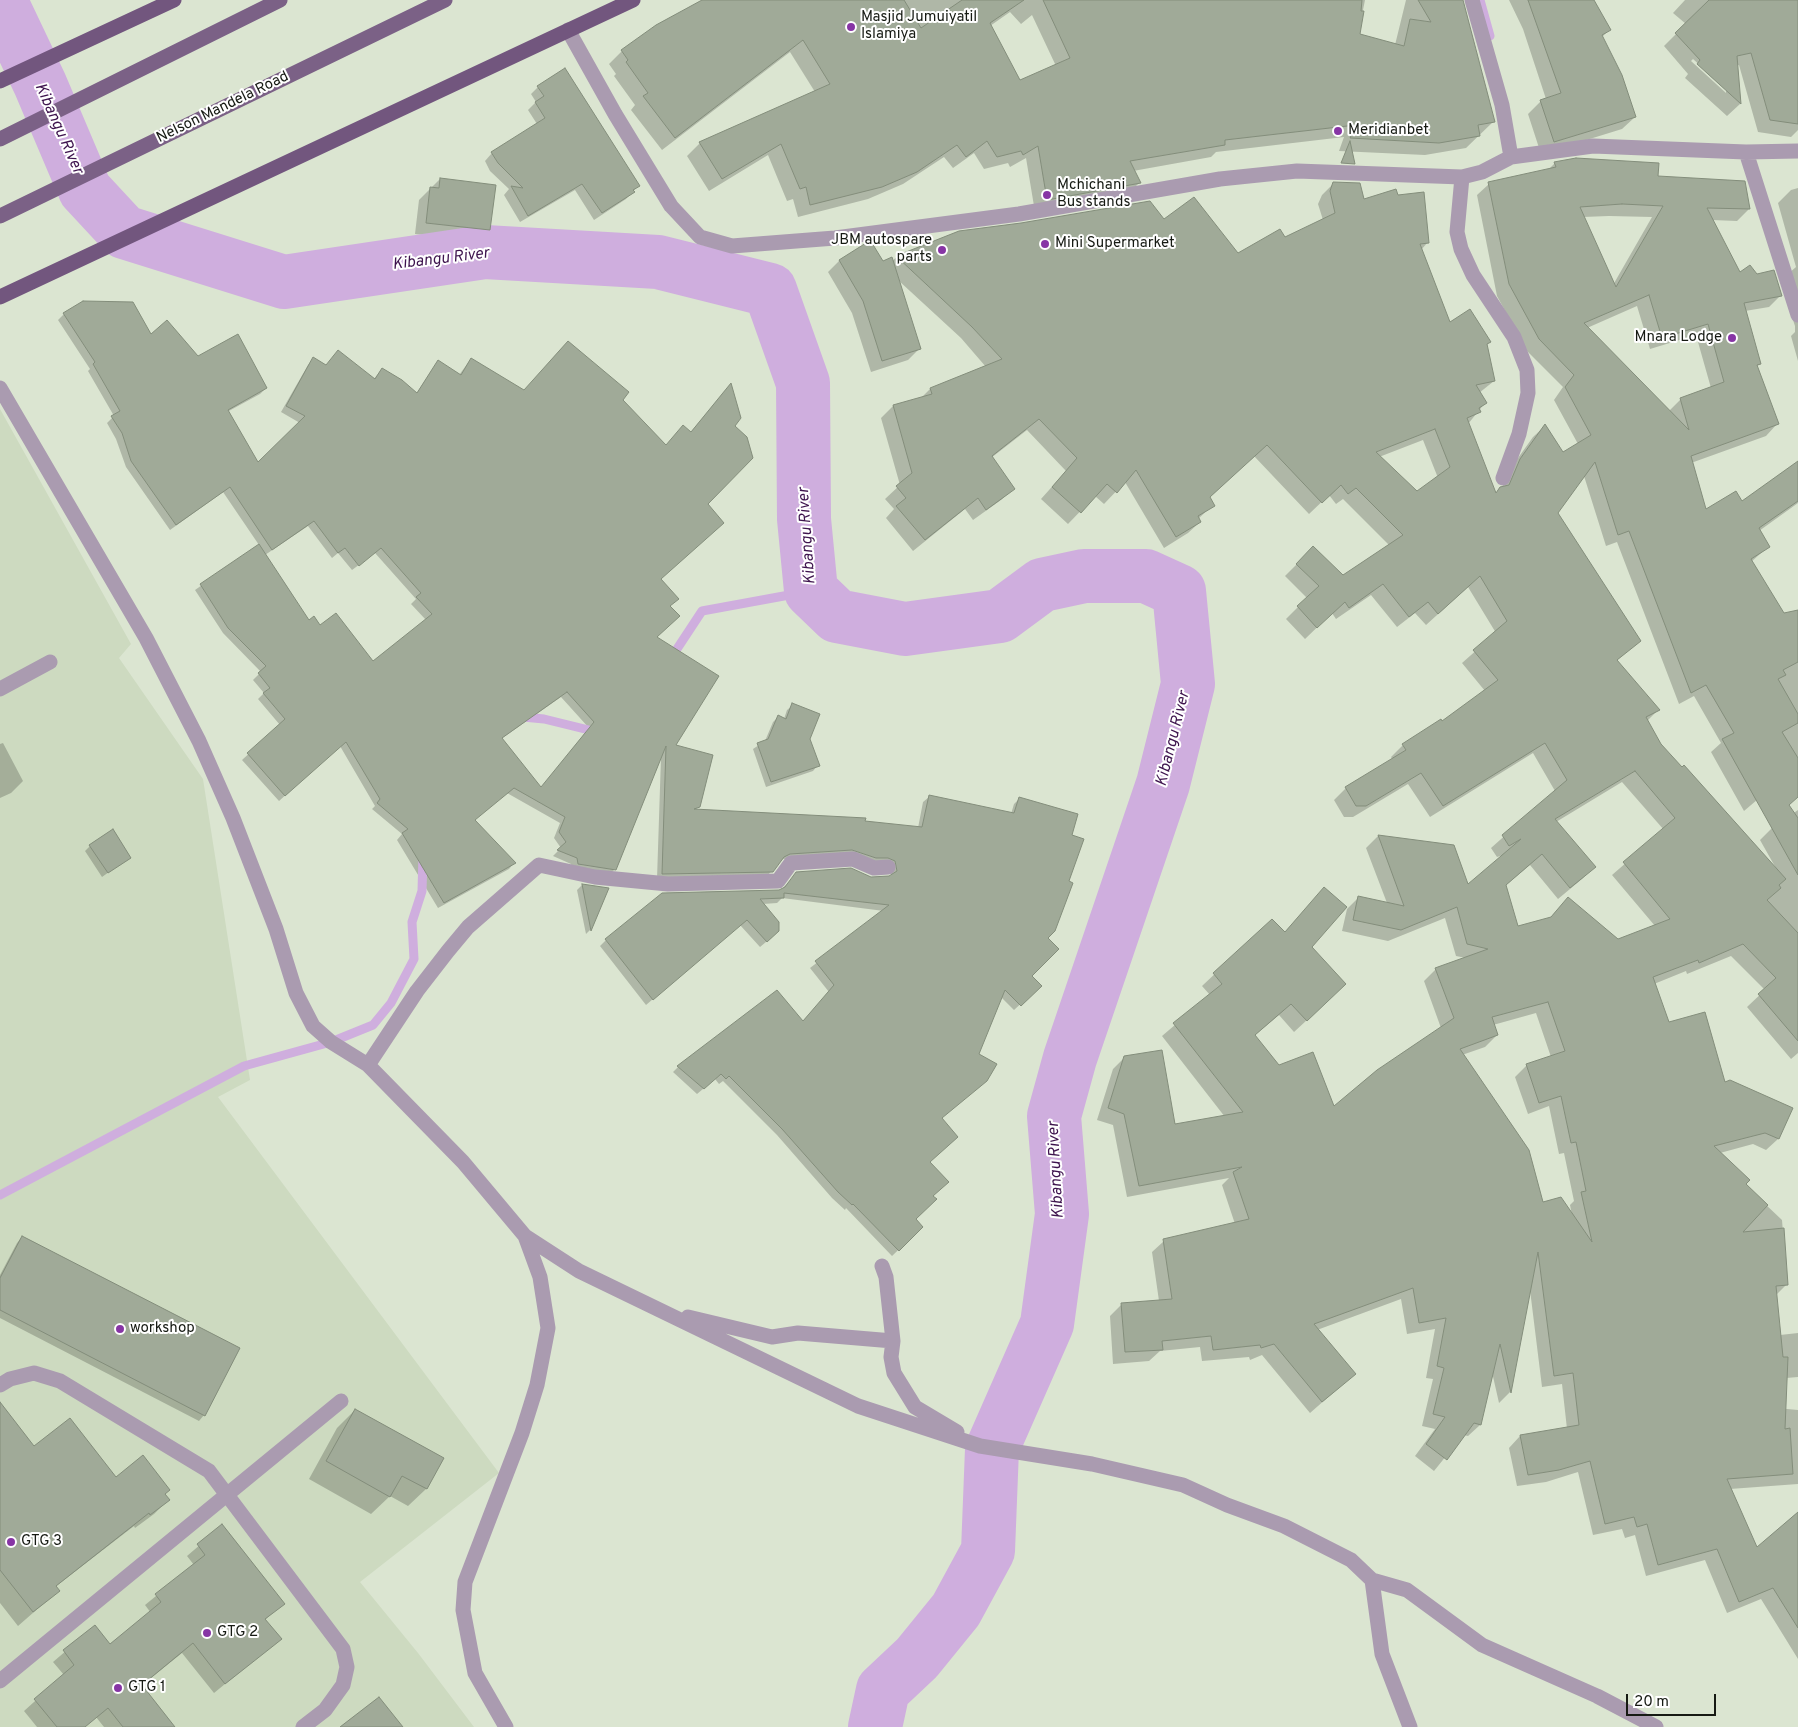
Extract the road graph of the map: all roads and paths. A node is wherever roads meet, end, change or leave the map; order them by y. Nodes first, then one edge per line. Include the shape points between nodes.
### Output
1 (280, 0) edge
2 (445, 0) edge
3 (633, 0) edge
4 (1472, 0) edge
5 (169, 2) edge
6 (568, 30) junction
7 (0, 81) edge
8 (0, 139) edge
9 (1798, 150) edge
10 (1746, 152) junction
11 (1511, 157) junction
12 (1462, 177) junction
13 (0, 216) edge
14 (0, 297) edge
15 (1798, 315) edge
16 (0, 388) edge
17 (1503, 478) dead end
18 (50, 662) dead end
19 (0, 689) edge
20 (888, 867) dead end
21 (368, 1065) junction
22 (525, 1236) junction
23 (882, 1266) dead end
24 (662, 1311) junction
25 (893, 1340) junction
26 (0, 1385) edge
27 (341, 1401) dead end
28 (980, 1446) junction
29 (228, 1494) junction
30 (1372, 1580) junction
31 (0, 1681) edge
32 (303, 1727) edge
33 (506, 1727) edge
34 (1410, 1727) edge
35 (1656, 1727) edge

1 - 8 main road
2 - 13 main road, Nelson Mandela Road
3 - 6 highway
4 - 11 street via 1502,105
5 - 7 highway
6 - 12 street via 671,206 700,237 732,246 835,238 1019,214 1164,187 1239,177 1343,171
6 - 14 highway
9 - 10 street
10 - 11 street via 1593,146
10 - 15 street
11 - 12 street via 1482,172
12 - 17 street via 1457,232 1461,249 1473,275 1514,336 1527,370 1528,393 1519,434
16 - 21 street via 146,638 199,741 234,818 276,929 296,993 313,1026 331,1042
18 - 19 street
20 - 21 street via 874,868 853,859 791,863 778,880 686,884 622,880 539,865 468,927 417,991
21 - 22 street via 463,1162
22 - 24 street via 579,1271
22 - 33 street via 540,1277 548,1328 537,1385 522,1433 465,1582 463,1610 475,1673
23 - 25 street
24 - 25 street via 772,1337 798,1333
24 - 28 street via 858,1406
25 - 28 street via 891,1357 894,1373 915,1407
26 - 29 street via 34,1372 60,1381 209,1470
27 - 29 street
28 - 30 street via 1101,1466 1183,1485 1284,1526 1351,1560
29 - 31 street
29 - 32 street via 343,1649 347,1667 343,1685 325,1710
30 - 34 street via 1382,1654
30 - 35 street via 1407,1590 1482,1645 1597,1696

